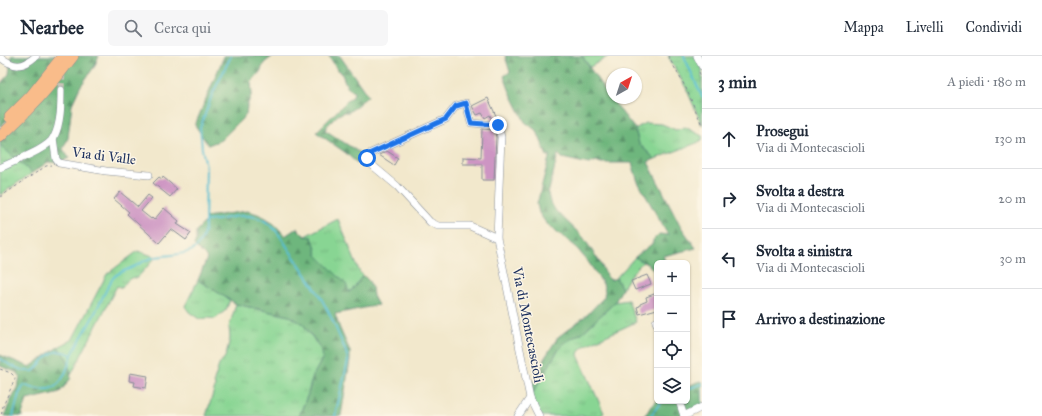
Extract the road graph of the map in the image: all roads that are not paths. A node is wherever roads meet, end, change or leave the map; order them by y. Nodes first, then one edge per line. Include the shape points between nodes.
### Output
1 (36, 56) edge
2 (63, 56) edge
3 (72, 56) edge
4 (697, 56) edge
5 (0, 57) edge
6 (702, 66) edge
7 (61, 90) tunnel mouth
8 (0, 127) edge
9 (0, 137) edge
10 (53, 138) junction
11 (0, 168) edge
12 (149, 175) dead end
13 (497, 238) junction
14 (530, 398) junction
15 (680, 404) edge
16 (702, 407) edge
17 (518, 416) edge
18 (539, 416) edge
19 (684, 416) edge

1 - 5 street via 29,63 18,65 8,63
2 - 8 highway via 31,96
3 - 9 highway via 49,88
4 - 6 street
7 - 10 street, Via di Valle via 59,120
10 - 11 street, Via di Valle via 35,153
10 - 12 street, Via di Valle via 59,164
13 - 13 street, Via di Montecascioli via 501,137 498,125 471,123 466,103 456,106 446,119 371,153 367,158 430,222 438,226 470,226
13 - 14 street, Via di Montecascioli
14 - 17 street
14 - 18 street, Via di Montecascioli
15 - 19 street
16 - 19 street

